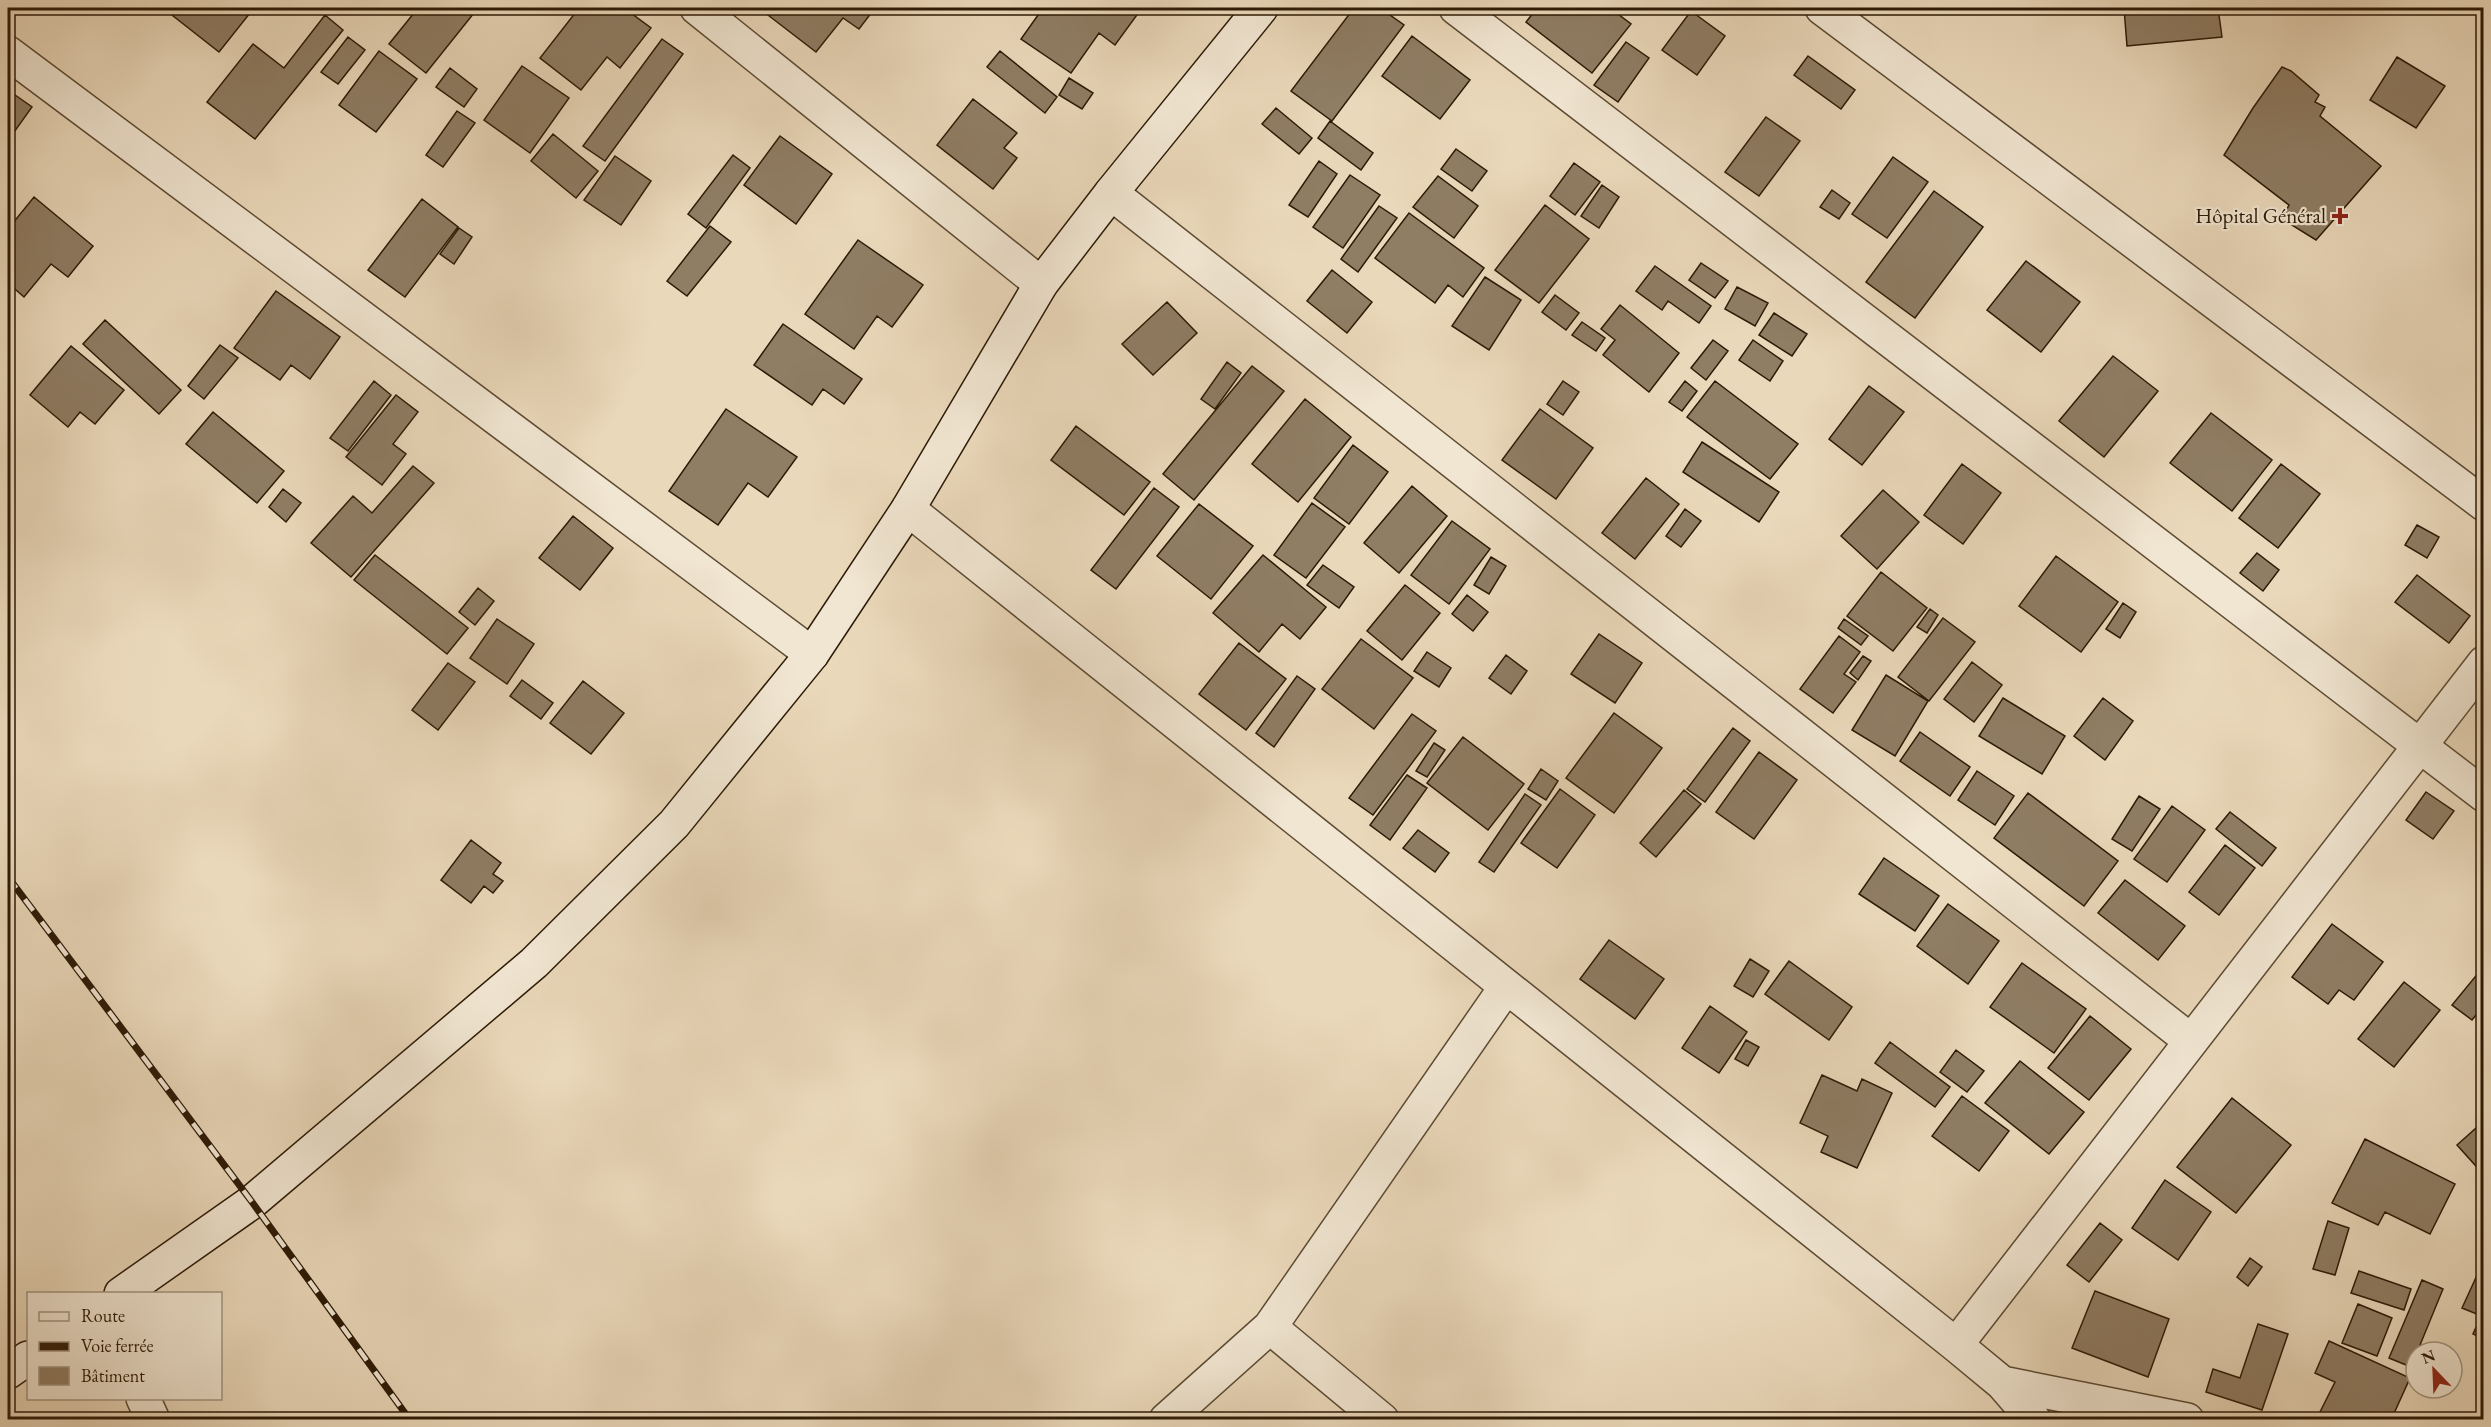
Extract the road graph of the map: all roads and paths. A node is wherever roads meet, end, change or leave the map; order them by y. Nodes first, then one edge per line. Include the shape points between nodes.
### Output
1 (697, 8) edge
2 (1261, 8) edge
3 (1456, 8) edge
4 (1822, 8) edge
5 (8, 53) edge
6 (1111, 193) junction
7 (1041, 284) junction
8 (2484, 504) edge
9 (908, 509) junction
10 (812, 654) junction
11 (2484, 663) edge
12 (2420, 745) junction
13 (2484, 795) edge
14 (1506, 987) junction
15 (2191, 1041) junction
16 (122, 1292) edge
17 (1270, 1328) junction
18 (1956, 1345) junction
19 (27, 1359) edge
20 (8, 1372) edge
21 (2002, 1383) junction
22 (144, 1400) edge
23 (153, 1419) edge
24 (1166, 1419) edge
25 (1382, 1419) edge
26 (2034, 1419) edge
27 (2187, 1419) edge

1 - 7 street
2 - 6 street
3 - 12 street
4 - 8 street
5 - 10 street
6 - 7 street
6 - 15 street
7 - 9 street
9 - 10 street
9 - 14 street
10 - 16 street via 674,824 534,963 252,1202
11 - 12 street
12 - 13 street
12 - 15 street
14 - 17 street
14 - 18 street
15 - 18 street
17 - 24 street
17 - 25 street
18 - 21 street
19 - 20 street
21 - 26 street
21 - 27 street
22 - 23 street

